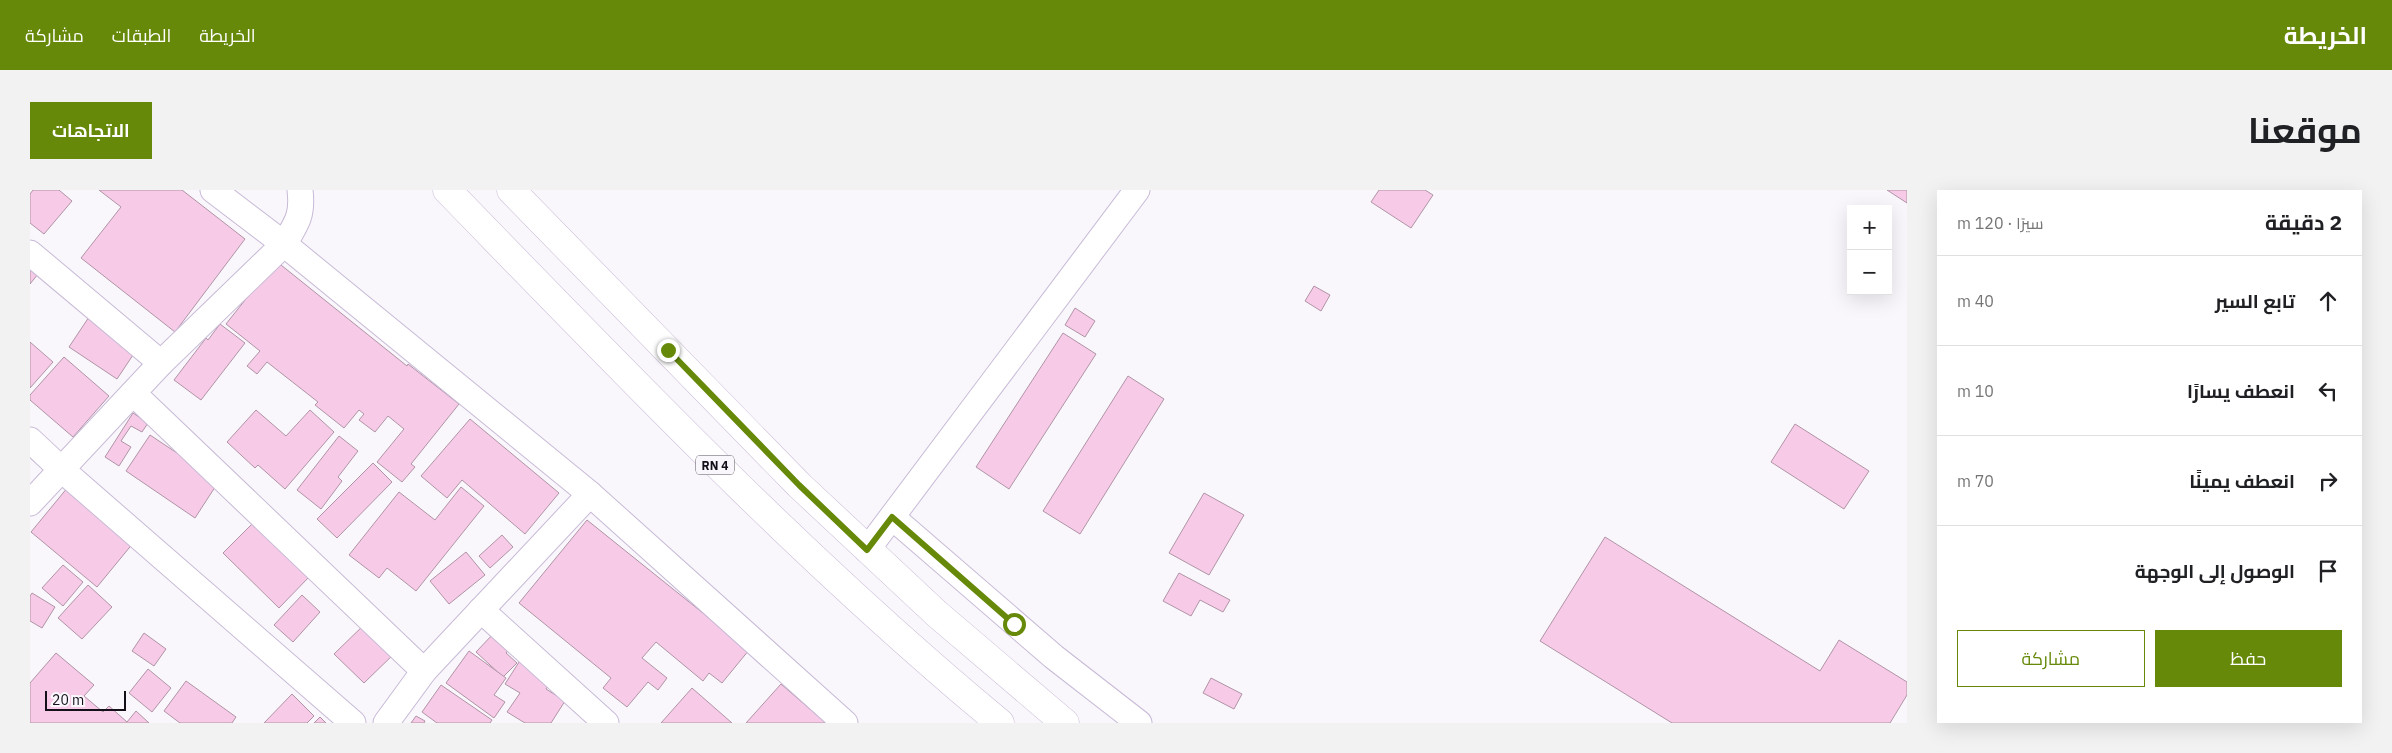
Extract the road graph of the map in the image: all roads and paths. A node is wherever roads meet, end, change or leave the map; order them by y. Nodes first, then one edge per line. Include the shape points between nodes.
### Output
1 (213, 190) edge
2 (300, 190) edge
3 (447, 190) edge
4 (512, 190) edge
5 (1137, 190) edge
6 (284, 244) junction
7 (30, 253) edge
8 (161, 363) junction
9 (134, 394) junction
10 (30, 440) edge
11 (61, 469) junction
12 (590, 494) junction
13 (30, 503) edge
14 (892, 517) junction
15 (867, 550) junction
16 (481, 610) junction
17 (424, 672) junction
18 (352, 723) edge
19 (386, 723) edge
20 (606, 723) edge
21 (845, 723) edge
22 (1000, 723) edge
23 (1065, 723) edge
24 (1139, 723) edge

1 - 6 street
2 - 6 street via 302,208 299,221
3 - 22 main road, RN 4 via 752,501 907,644
4 - 15 main road via 732,418
5 - 14 street
6 - 8 street
6 - 12 street
7 - 8 street
8 - 9 street
9 - 11 street
9 - 17 street
10 - 11 street
11 - 13 street
11 - 18 street
12 - 16 street
12 - 21 street
14 - 15 street
14 - 24 street via 1054,658
15 - 23 main road via 1000,670
16 - 17 street
16 - 20 street
17 - 19 street

